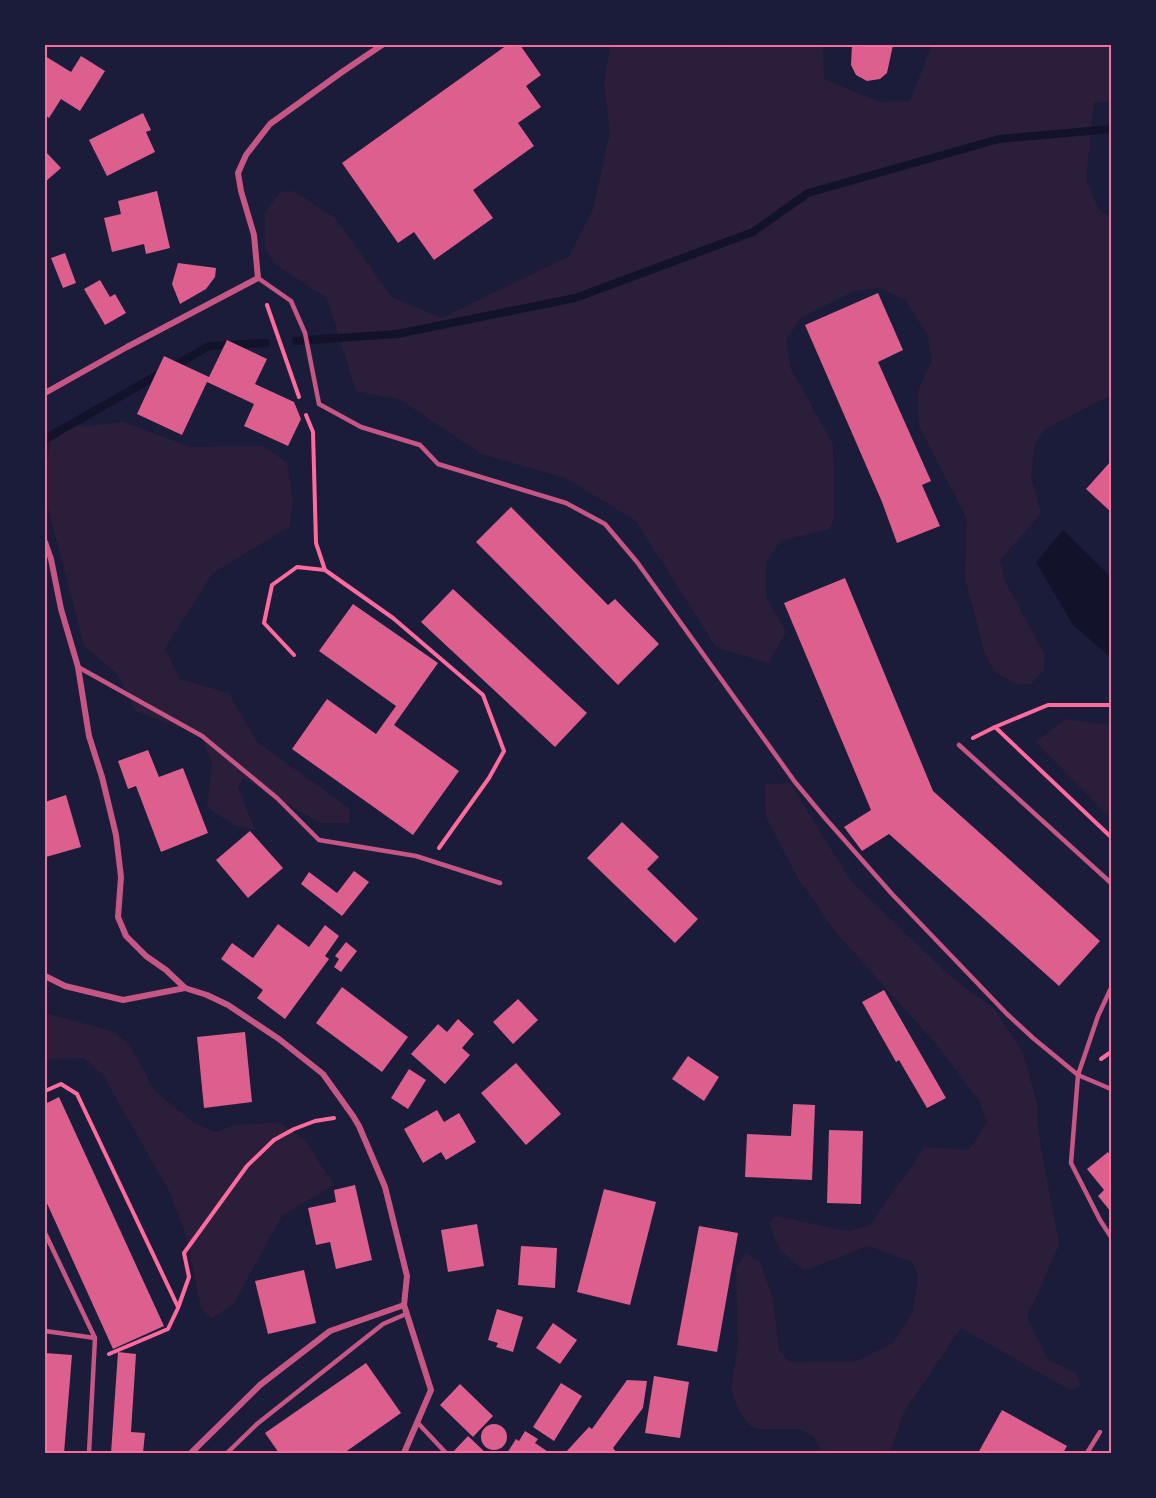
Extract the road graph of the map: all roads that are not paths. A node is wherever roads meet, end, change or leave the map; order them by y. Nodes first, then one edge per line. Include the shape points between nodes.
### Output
1 (382, 45) edge
2 (258, 278) junction
3 (45, 393) edge
4 (45, 542) edge
5 (78, 667) junction
6 (959, 745) road end
7 (500, 883) dead end
8 (1111, 883) edge
9 (45, 976) edge
10 (185, 988) junction
11 (1111, 988) edge
12 (1078, 1075) junction
13 (1111, 1089) edge
14 (45, 1233) edge
15 (1111, 1237) edge
16 (404, 1305) junction
17 (406, 1314) junction
18 (45, 1331) edge
19 (95, 1338) junction
20 (417, 1422) junction
21 (1100, 1432) dead end
22 (89, 1453) edge
23 (191, 1453) edge
24 (227, 1453) edge
25 (404, 1453) edge
26 (446, 1453) edge
27 (1087, 1453) edge

1 - 2 street via 270,124 246,156 238,173 254,235
2 - 3 street
2 - 12 lane via 291,301 306,333 319,404 361,427 420,446 438,464 566,503 605,524 825,818 1007,1014
4 - 5 street
5 - 7 lane via 202,736 277,798 319,840 416,856
5 - 10 street via 89,736 116,835 121,877 118,917 126,936
6 - 8 lane
9 - 10 street via 65,986 123,1000
10 - 16 street via 228,1005 279,1039 323,1074 360,1126 385,1187 407,1276
11 - 12 lane
12 - 13 lane
12 - 15 lane via 1071,1163
14 - 19 lane
16 - 17 street
16 - 23 street via 330,1331 260,1385
17 - 20 street via 431,1390
17 - 24 lane via 383,1324 256,1424
18 - 19 lane
19 - 22 lane
20 - 25 street
20 - 26 lane
21 - 27 lane

